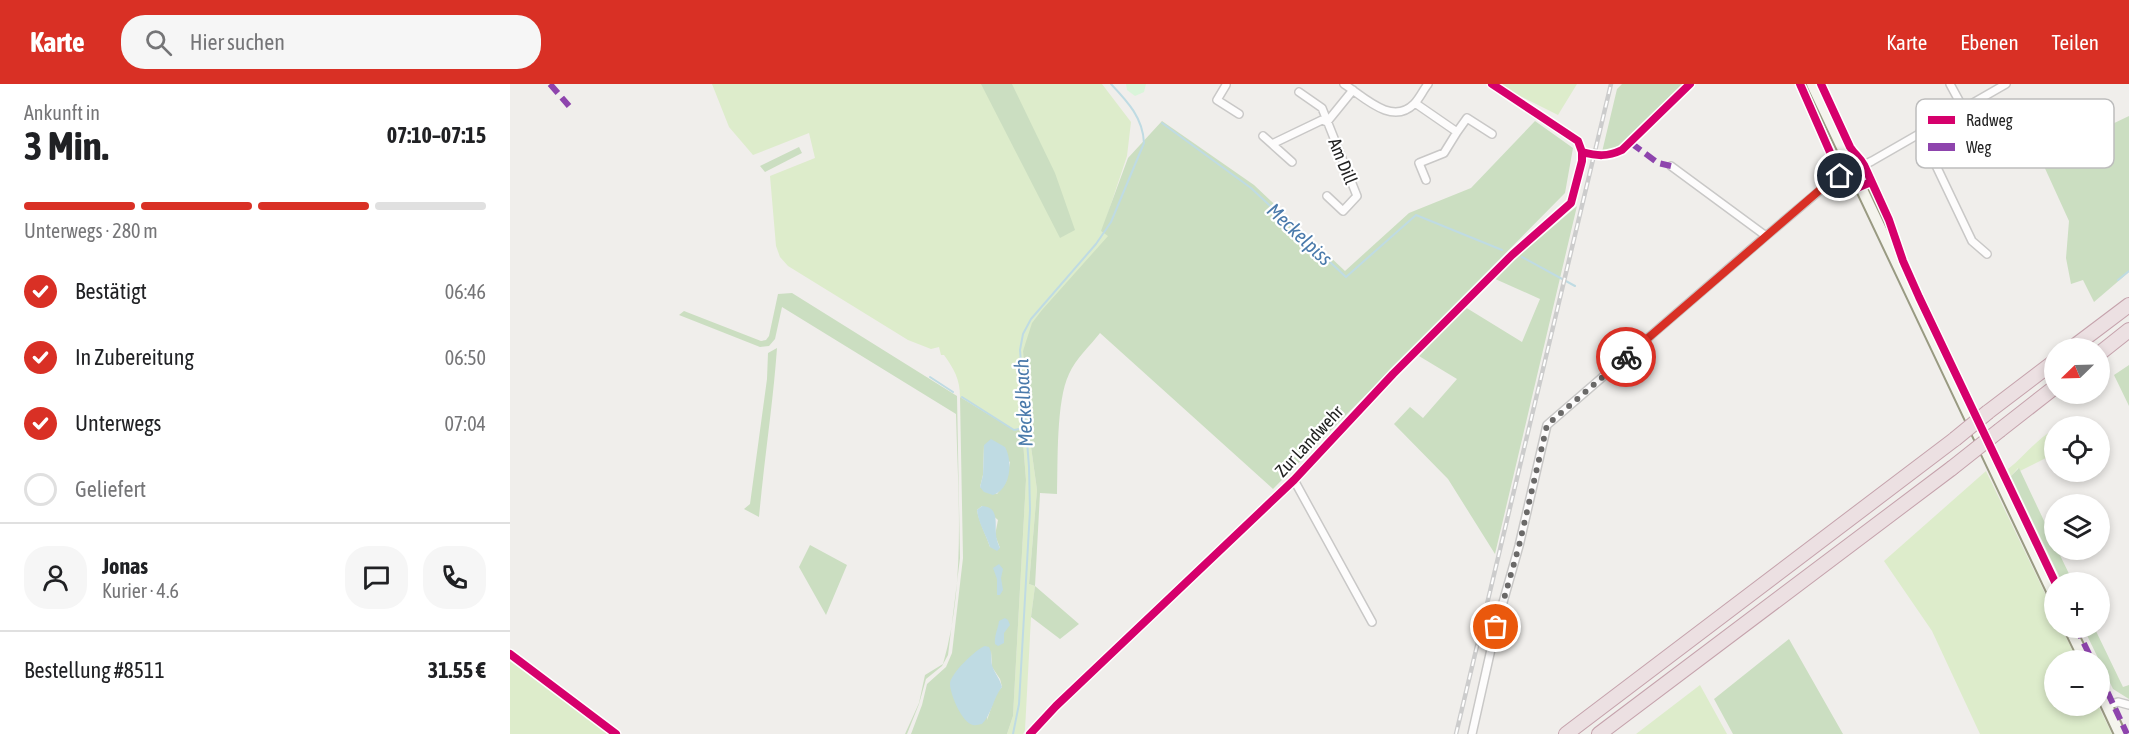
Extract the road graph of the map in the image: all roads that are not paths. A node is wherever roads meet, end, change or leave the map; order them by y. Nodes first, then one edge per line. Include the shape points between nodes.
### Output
1 (1226, 84) edge
2 (1344, 84) edge
3 (1428, 84) edge
4 (1492, 84) edge
5 (1812, 84) edge
6 (1950, 84) edge
7 (2006, 84) edge
8 (1353, 90) junction
9 (1299, 92) dead end
10 (1959, 99) edge
11 (1980, 99) edge
12 (1415, 103) junction
13 (1239, 114) dead end
14 (1327, 122) junction
15 (1457, 132) junction
16 (1492, 134) dead end
17 (1916, 134) edge
18 (1263, 136) dead end
19 (1272, 144) junction
20 (1292, 162) dead end
21 (1671, 166) dead end
22 (1937, 168) edge
23 (1852, 171) junction
24 (1426, 180) dead end
25 (1327, 196) dead end
26 (1766, 236) junction
27 (1987, 254) dead end
28 (2129, 305) edge
29 (2129, 330) edge
30 (2085, 338) edge
31 (2110, 344) edge
32 (2044, 369) edge
33 (2044, 396) edge
34 (1294, 480) junction
35 (2044, 574) edge
36 (1372, 622) dead end
37 (510, 654) edge
38 (2110, 705) edge
39 (2129, 705) edge
40 (2110, 712) edge
41 (616, 734) edge
42 (1030, 734) edge
43 (1472, 734) edge
44 (1566, 734) edge
45 (1599, 734) edge
46 (2120, 734) edge

1 - 13 street via 1217,100
2 - 8 street
3 - 12 street
4 - 34 street, Zur Landwehr via 1578,141 1582,160 1571,203 1500,267
5 - 23 main road
6 - 10 street
7 - 11 street
8 - 12 street via 1394,113
8 - 14 street, Am Dill
9 - 14 street, Am Dill via 1322,108
12 - 15 street
14 - 19 street, Am Dill via 1322,120
14 - 25 street, Am Dill via 1357,196 1343,211
15 - 16 street via 1467,118
15 - 24 street via 1444,153 1419,163
17 - 23 street
18 - 19 street
19 - 20 street
21 - 26 street
22 - 27 street via 1972,241
23 - 26 street via 1826,185
23 - 35 main road
26 - 43 street via 1547,425
28 - 30 highway
29 - 31 highway
32 - 44 highway, bridge
33 - 45 highway, bridge
34 - 36 street, Zur Landwehr
34 - 42 street, Zur Landwehr
37 - 41 street
38 - 39 street
40 - 46 main road

